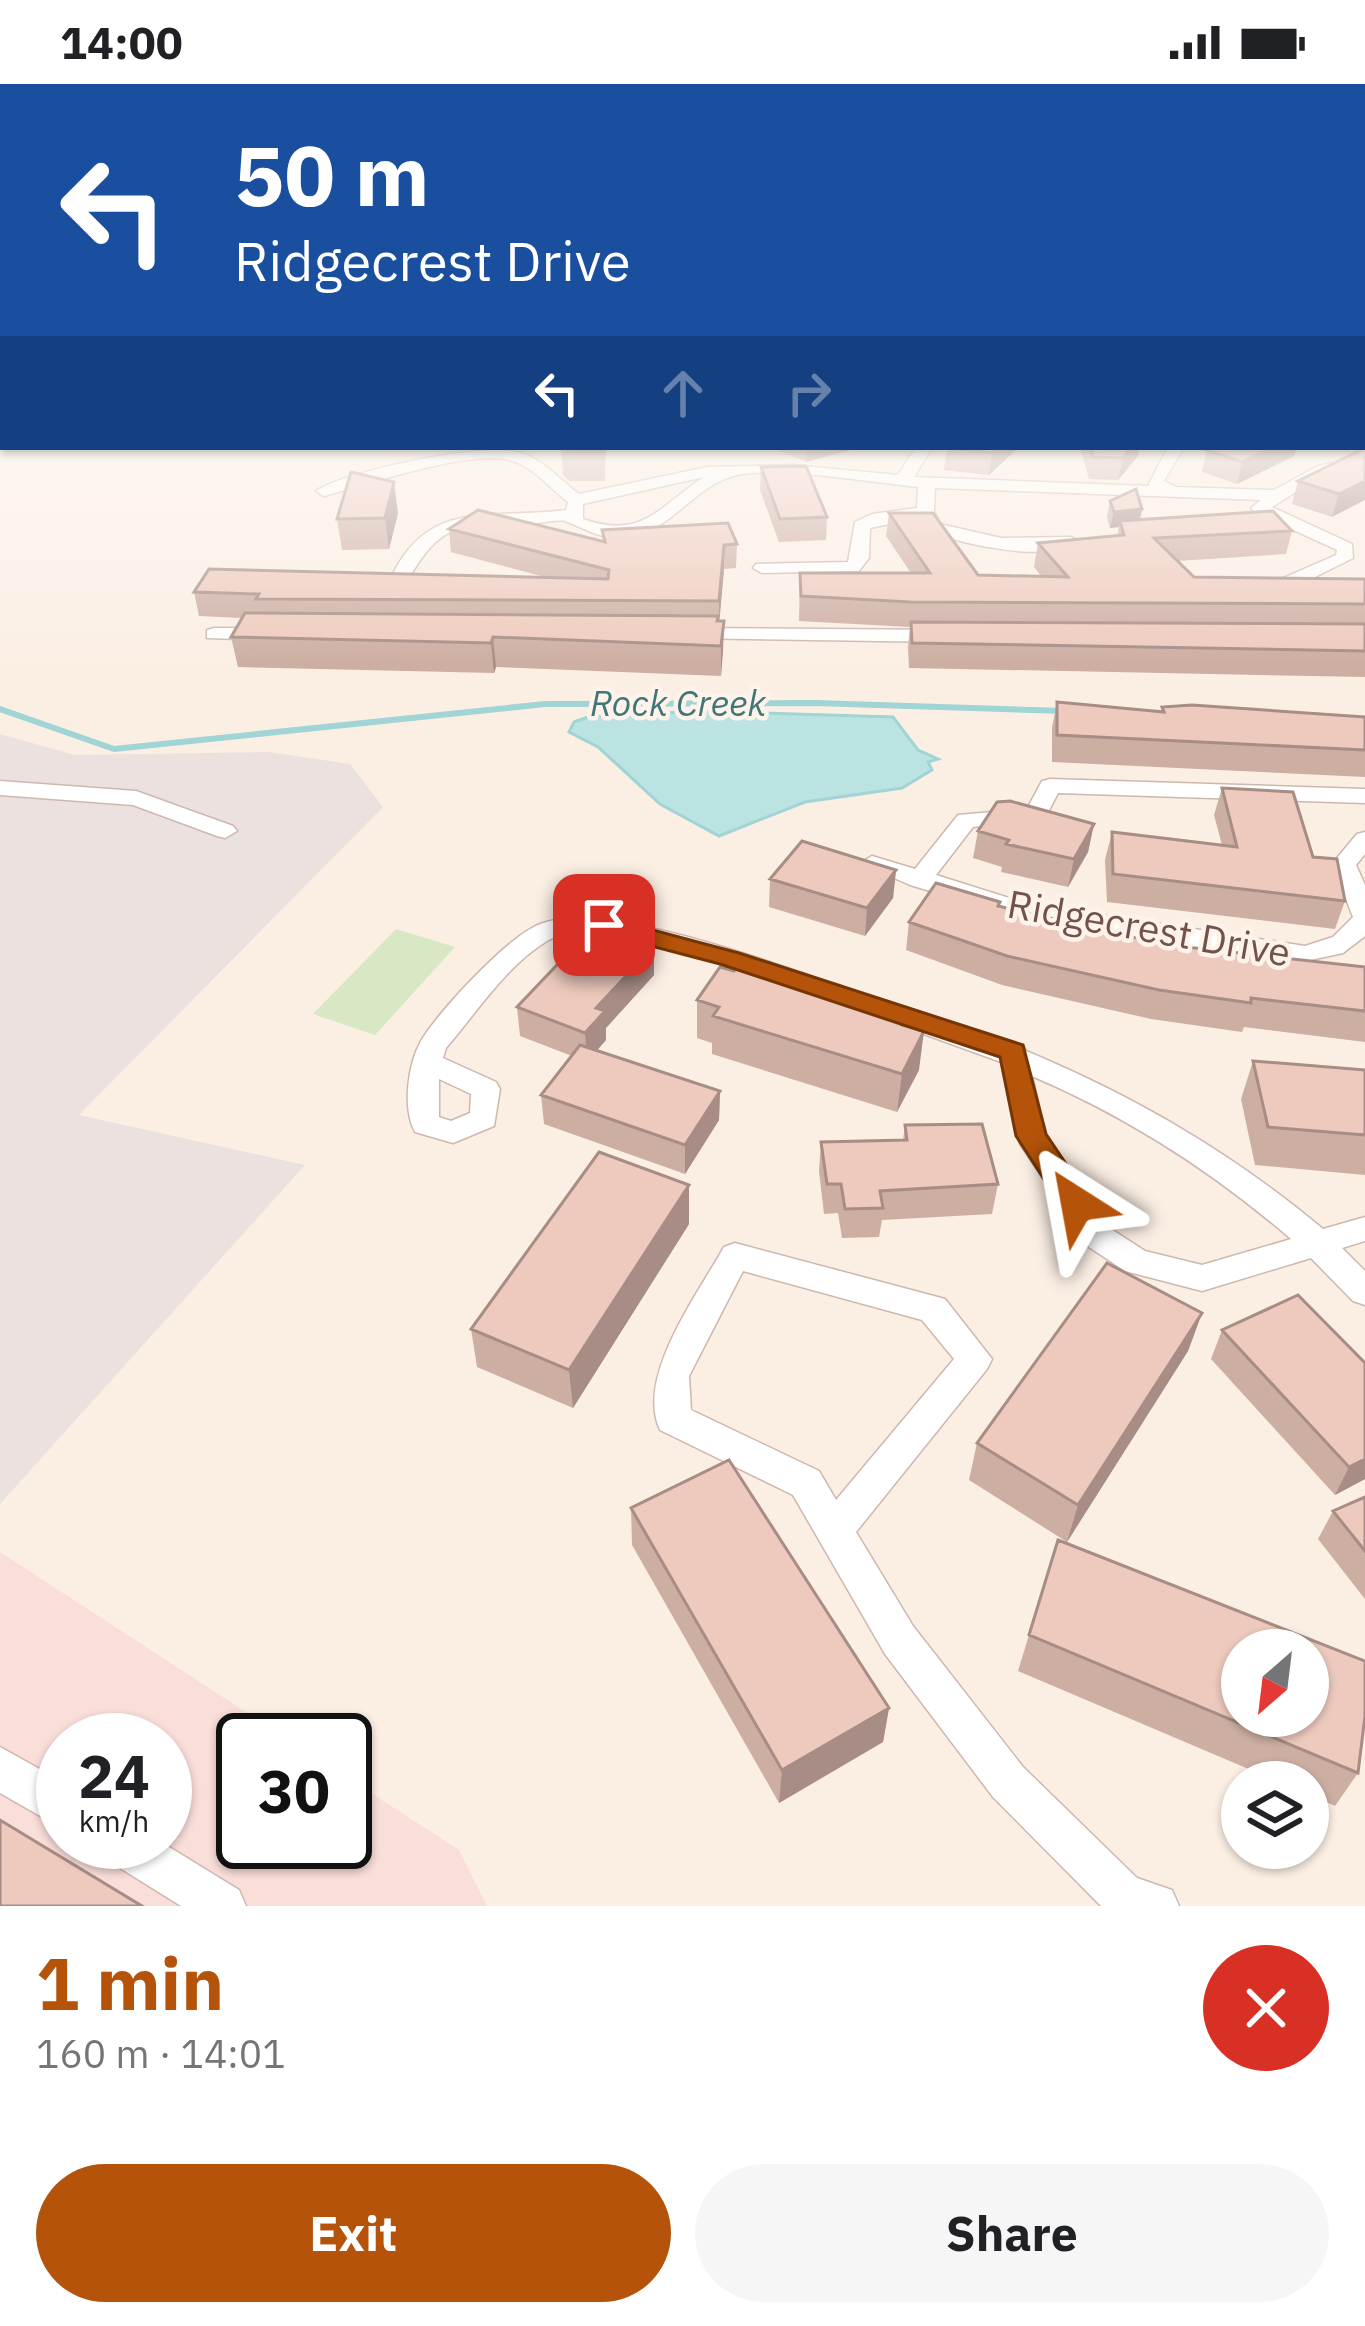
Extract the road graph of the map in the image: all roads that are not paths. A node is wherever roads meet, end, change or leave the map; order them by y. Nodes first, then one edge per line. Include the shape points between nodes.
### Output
1 (561, 495) edge
2 (628, 495) edge
3 (693, 495) edge
4 (927, 495) edge
5 (1163, 495) edge
6 (1273, 495) edge
7 (1276, 495) edge
8 (1182, 496) joint
9 (574, 507) junction
10 (1260, 508) junction
11 (926, 512) junction
12 (1234, 518) edge
13 (1090, 540) edge
14 (984, 542) junction
15 (762, 568) dead end
16 (990, 570) edge
17 (401, 576) edge
18 (1288, 583) edge
19 (214, 634) dead end
20 (286, 634) edge
21 (670, 634) edge
22 (981, 637) edge
23 (0, 788) edge
24 (1365, 796) edge
25 (225, 831) dead end
26 (1365, 839) edge
27 (872, 863) edge
28 (920, 880) junction
29 (1365, 917) edge
30 (1292, 956) junction
31 (1362, 969) edge
32 (1012, 1052) junction
33 (428, 1062) dead end
34 (1365, 1229) edge
35 (1319, 1241) junction
36 (1365, 1292) edge
37 (834, 1531) junction
38 (0, 1768) edge
39 (36, 1790) edge
40 (163, 1869) edge
41 (223, 1906) edge
42 (1156, 1906) edge

1 - 9 street
2 - 9 street
3 - 9 street via 634,530 584,526
4 - 11 street
5 - 8 street
6 - 8 street
7 - 10 street
9 - 17 street via 440,526 413,545
10 - 12 street
10 - 18 street via 1346,548 1344,558
11 - 14 street via 933,527
11 - 15 street via 861,526 854,567
13 - 14 street
14 - 16 street
19 - 20 street
21 - 22 street
23 - 25 street via 136,798
24 - 28 street via 1050,786 1036,815 966,820
26 - 29 street, Ridgecrest Drive via 1344,864
27 - 28 street, Ridgecrest Drive
28 - 30 street, Ridgecrest Drive via 1021,910
29 - 30 street, Ridgecrest Drive via 1333,952
30 - 31 street
32 - 33 street via 604,925 553,927 524,948 433,1045
32 - 35 street via 1128,1104
32 - 35 street via 1031,1136 1100,1238 1136,1262 1202,1278
34 - 35 street
35 - 36 street
37 - 37 street via 975,1358 933,1310 735,1256 672,1376 673,1419 806,1483
37 - 42 street via 899,1640 1008,1782 1124,1897
38 - 39 street
40 - 41 street

